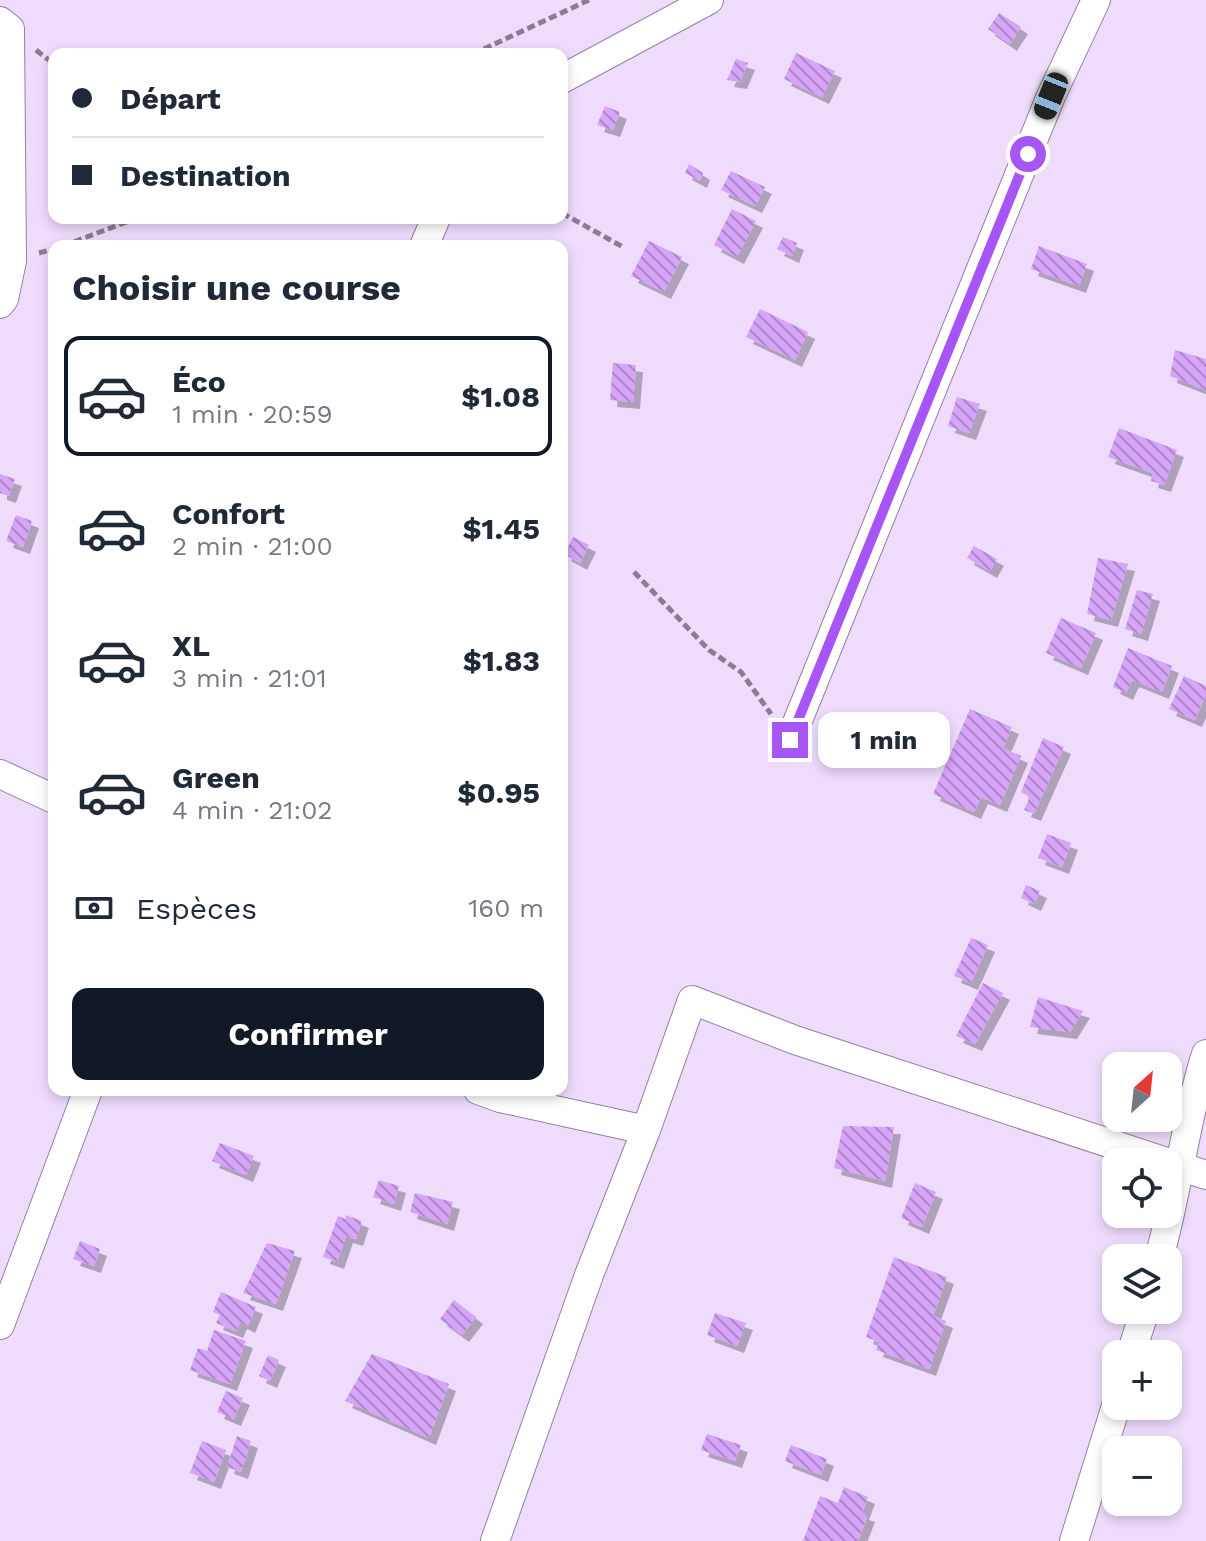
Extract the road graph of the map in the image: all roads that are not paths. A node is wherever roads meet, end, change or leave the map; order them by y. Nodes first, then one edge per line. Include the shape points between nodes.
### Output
1 (709, 0) edge
2 (1096, 0) edge
3 (0, 21) edge
4 (568, 76) edge
5 (0, 304) edge
6 (790, 740) road end
7 (0, 774) edge
8 (48, 796) edge
9 (1206, 1054) edge
10 (86, 1096) edge
11 (494, 1096) edge
12 (646, 1130) junction
13 (1193, 1170) edge
14 (1164, 1244) edge
15 (0, 1325) edge
16 (1112, 1420) edge
17 (495, 1541) edge
18 (1074, 1541) edge

1 - 4 street
2 - 6 street via 1051,96
3 - 5 street via 10,29 12,261
7 - 8 street
9 - 13 street via 1187,1124
10 - 15 street
11 - 12 street
12 - 13 street via 692,1000 795,1040
12 - 17 street
13 - 14 street
16 - 18 street

